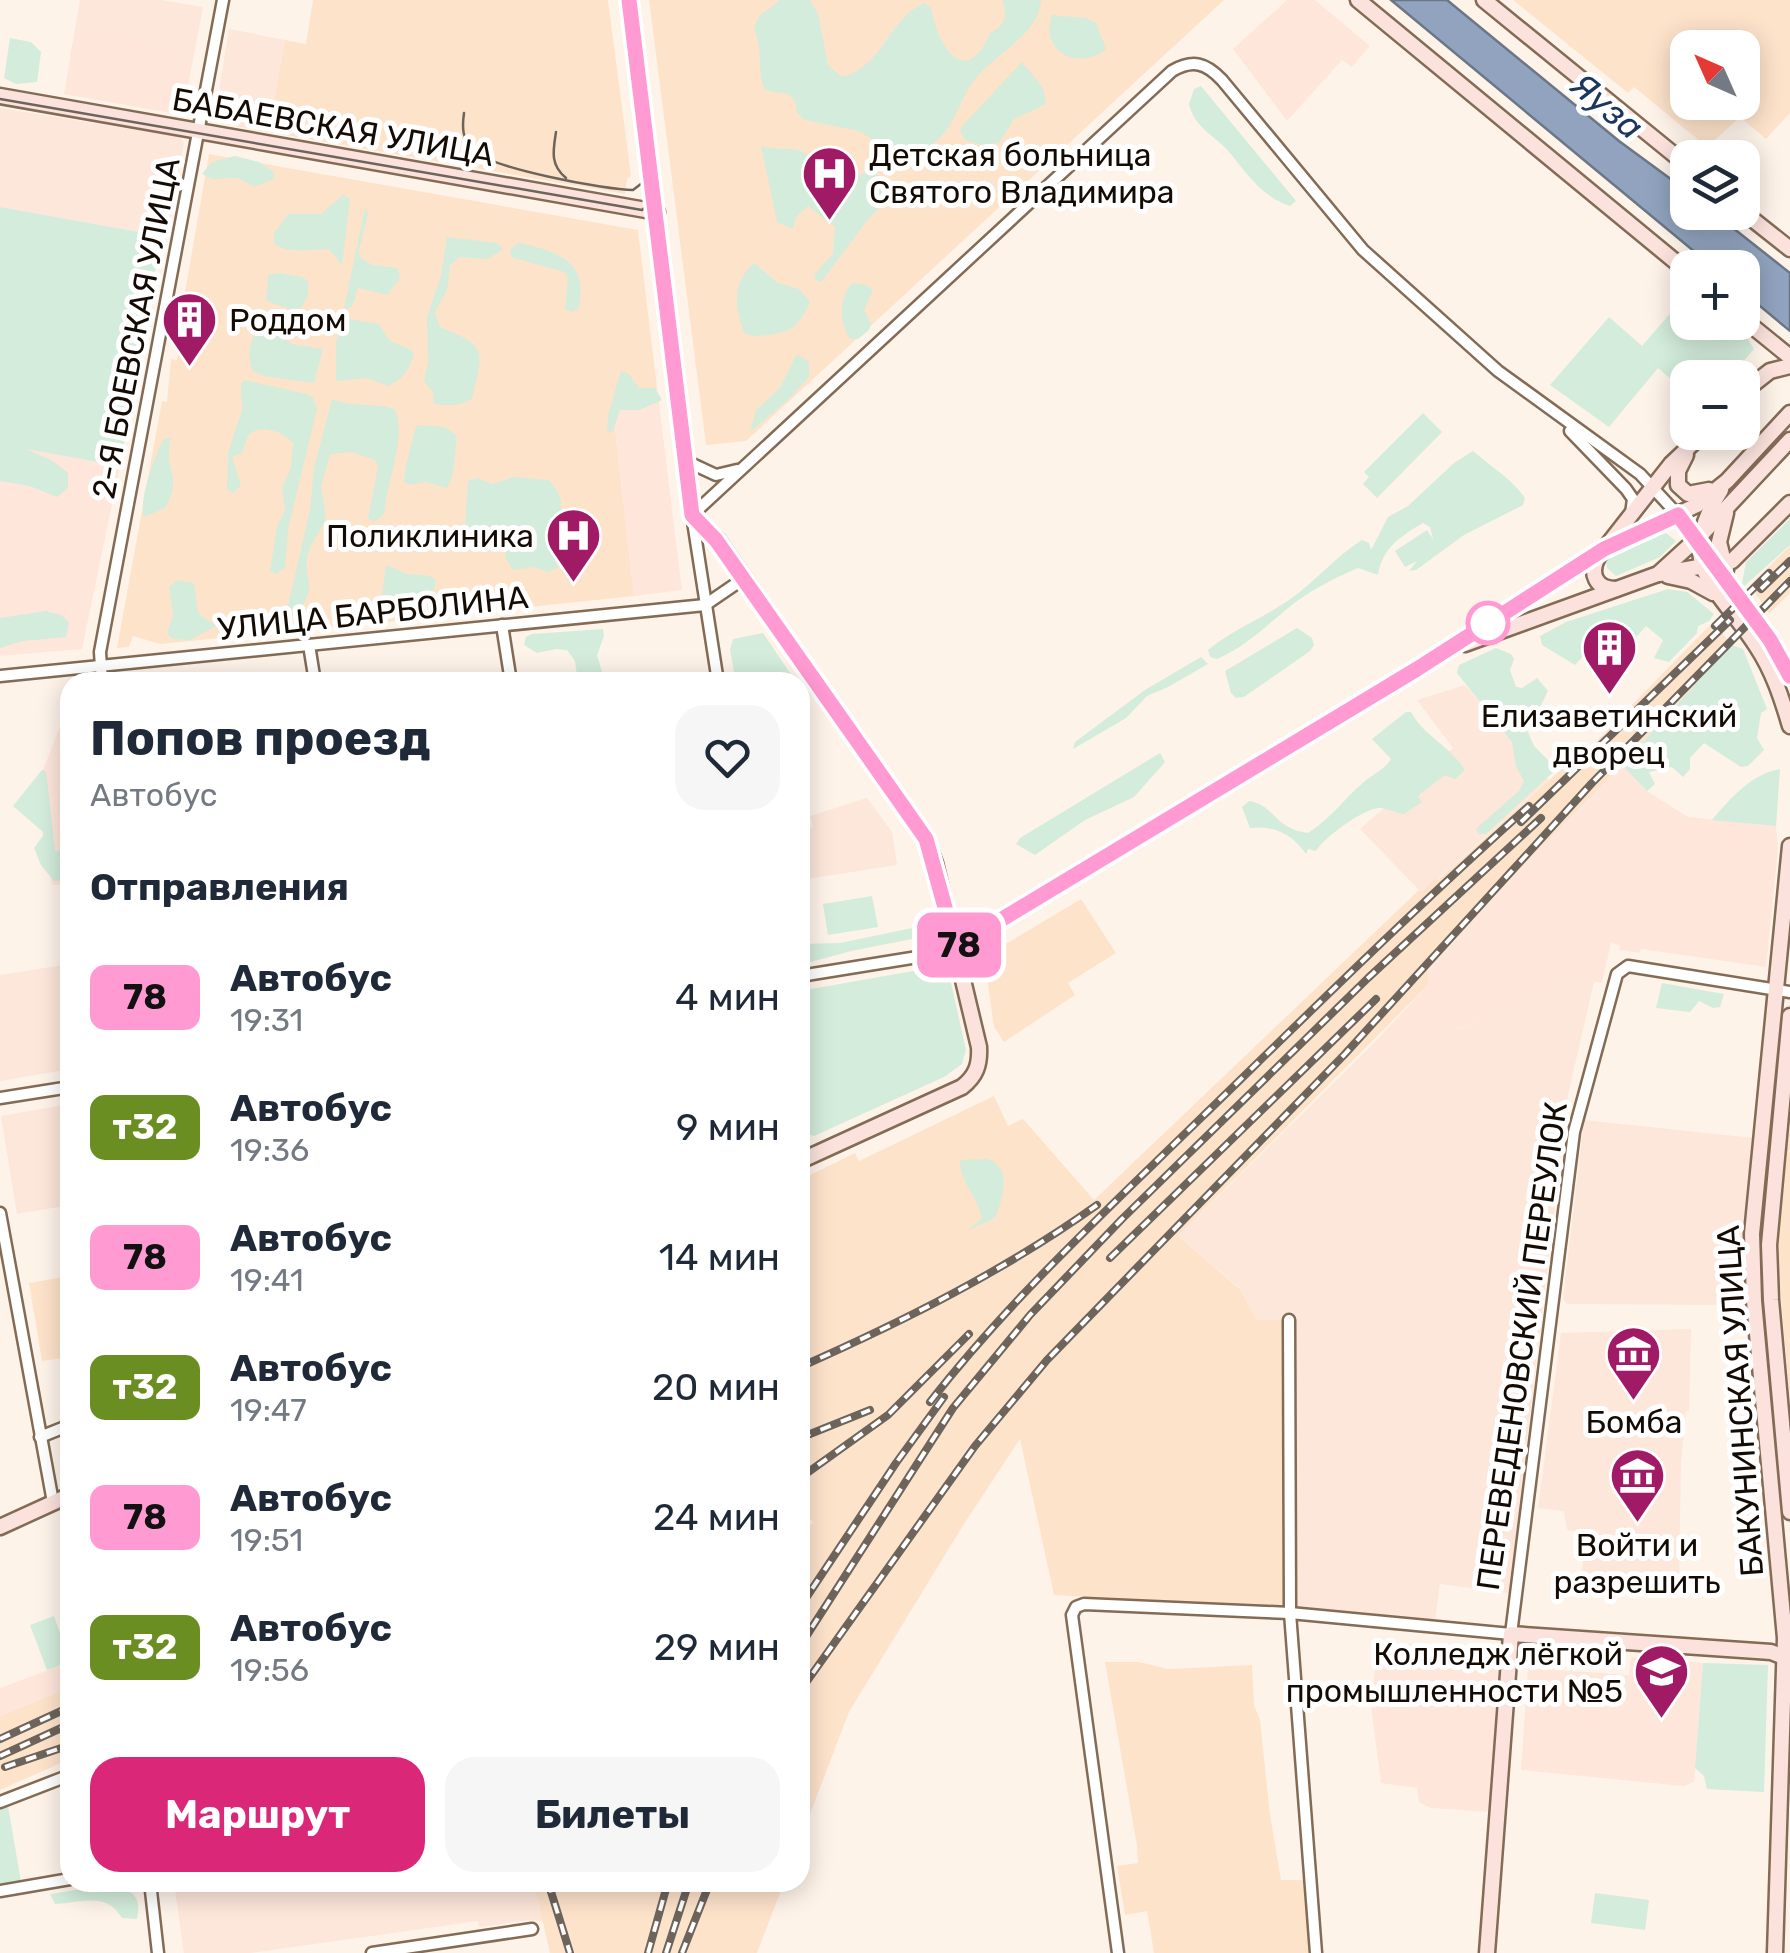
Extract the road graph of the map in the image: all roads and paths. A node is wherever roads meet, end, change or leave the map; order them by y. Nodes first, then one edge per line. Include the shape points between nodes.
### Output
1 (222, 0) edge
2 (630, 0) edge
3 (1358, 0) edge
4 (1484, 0) edge
5 (0, 96) edge
6 (198, 131) junction
7 (1670, 151) edge
8 (657, 212) junction
9 (1760, 225) edge
10 (1790, 249) edge
11 (1670, 257) edge
12 (1760, 332) edge
13 (1766, 337) junction
14 (1790, 357) edge
15 (1790, 366) edge
16 (1760, 373) edge
17 (1760, 377) edge
18 (1552, 413) junction
19 (1790, 414) edge
20 (1790, 440) edge
21 (1688, 450) edge
22 (1690, 450) edge
23 (686, 461) junction
24 (743, 468) junction
25 (1727, 481) junction
26 (1654, 486) junction
27 (1734, 500) junction
28 (1790, 503) edge
29 (692, 515) junction
30 (1631, 515) junction
31 (1678, 515) junction
32 (1723, 521) junction
33 (1652, 527) junction
34 (1700, 540) junction
35 (1751, 544) junction
36 (1604, 549) junction
37 (1739, 556) junction
38 (1713, 565) junction
39 (1658, 574) junction
40 (744, 579) junction
41 (1617, 589) junction
42 (1734, 594) junction
43 (1716, 595) junction
44 (705, 604) junction
45 (502, 625) junction
46 (309, 644) junction
47 (1437, 656) junction
48 (99, 666) junction
49 (100, 672) edge
50 (313, 672) edge
51 (509, 672) edge
52 (716, 672) edge
53 (809, 672) edge
54 (810, 673) edge
55 (0, 676) edge
56 (1790, 676) edge
57 (1786, 706) edge
58 (1790, 726) edge
59 (1790, 846) edge
60 (956, 947) junction
61 (810, 974) edge
62 (1783, 991) edge
63 (1790, 1016) edge
64 (60, 1089) edge
65 (0, 1098) edge
66 (810, 1156) edge
67 (0, 1213) edge
68 (1289, 1320) dead end
69 (60, 1429) edge
70 (40, 1437) junction
71 (60, 1499) edge
72 (53, 1502) junction
73 (1790, 1512) edge
74 (0, 1526) edge
75 (1290, 1614) junction
76 (1511, 1634) junction
77 (1787, 1657) edge
78 (60, 1778) edge
79 (0, 1802) edge
80 (60, 1881) edge
81 (0, 1891) edge
82 (151, 1892) edge
83 (532, 1930) dead end
84 (158, 1953) edge
85 (372, 1953) edge
86 (1118, 1953) edge
87 (1316, 1953) edge
88 (1486, 1953) edge
89 (1774, 1953) edge

1 - 6 street, 2-Я БОЕВСКАЯ УЛИЦА
2 - 8 street
3 - 11 street
4 - 7 street
5 - 6 street, БАБАЕВСКАЯ УЛИЦА
6 - 8 street, БАБАЕВСКАЯ УЛИЦА
6 - 48 street, 2-Я БОЕВСКАЯ УЛИЦА
8 - 23 street
9 - 10 street
12 - 13 street
13 - 14 street
13 - 16 street via 1769,356
15 - 17 street
18 - 24 street via 1363,250 1212,69 1192,63 1172,71
18 - 26 street
18 - 30 street via 1626,489
19 - 25 street
20 - 27 street
21 - 26 street
22 - 25 street via 1676,478 1682,490 1696,495
23 - 24 street via 716,475
23 - 29 street
24 - 29 street
25 - 31 street
25 - 34 street
26 - 30 street
26 - 31 street
27 - 32 street
27 - 34 street
28 - 35 street
29 - 40 street
29 - 44 street
30 - 36 street
31 - 33 street
31 - 34 street
32 - 35 street via 1729,537
32 - 38 street
33 - 34 street via 1675,527
33 - 36 street
34 - 38 street
34 - 39 street
35 - 37 street
36 - 41 street via 1592,572 1601,586
36 - 47 street
37 - 38 street
37 - 42 street
38 - 39 street
38 - 42 street
38 - 43 street
39 - 41 street
39 - 43 street
40 - 44 street, УЛИЦА БАРБОЛИНА
40 - 53 street
41 - 47 street
42 - 56 street
43 - 57 street via 1757,647
44 - 45 street, УЛИЦА БАРБОЛИНА
44 - 52 street
45 - 46 street, УЛИЦА БАРБОЛИНА
45 - 51 street
46 - 48 street, УЛИЦА БАРБОЛИНА
46 - 50 street
47 - 60 street
48 - 49 street
48 - 55 street, УЛИЦА БАРБОЛИНА
54 - 60 street via 926,839
57 - 58 street
59 - 62 street, БАКУНИНСКАЯ УЛИЦА
60 - 61 street
60 - 66 street via 979,1047 974,1075 962,1087
62 - 76 street, ПЕРЕВЕДЕНОВСКИЙ ПЕРЕУЛОК via 1628,966 1617,974 1574,1132
62 - 77 street, БАКУНИНСКАЯ УЛИЦА via 1754,1201 1752,1266
63 - 73 street, БАКУНИНСКАЯ УЛИЦА via 1769,1255
64 - 65 street
67 - 70 street
68 - 75 street
69 - 70 street
70 - 72 street
71 - 72 street
72 - 74 street
75 - 76 street
75 - 86 street via 1084,1604 1072,1615
75 - 87 street
76 - 77 street
76 - 88 street, ПЕРЕВЕДЕНОВСКИЙ ПЕРЕУЛОК
77 - 89 street, БАКУНИНСКАЯ УЛИЦА
78 - 79 street
80 - 81 street
82 - 84 street
83 - 85 street

